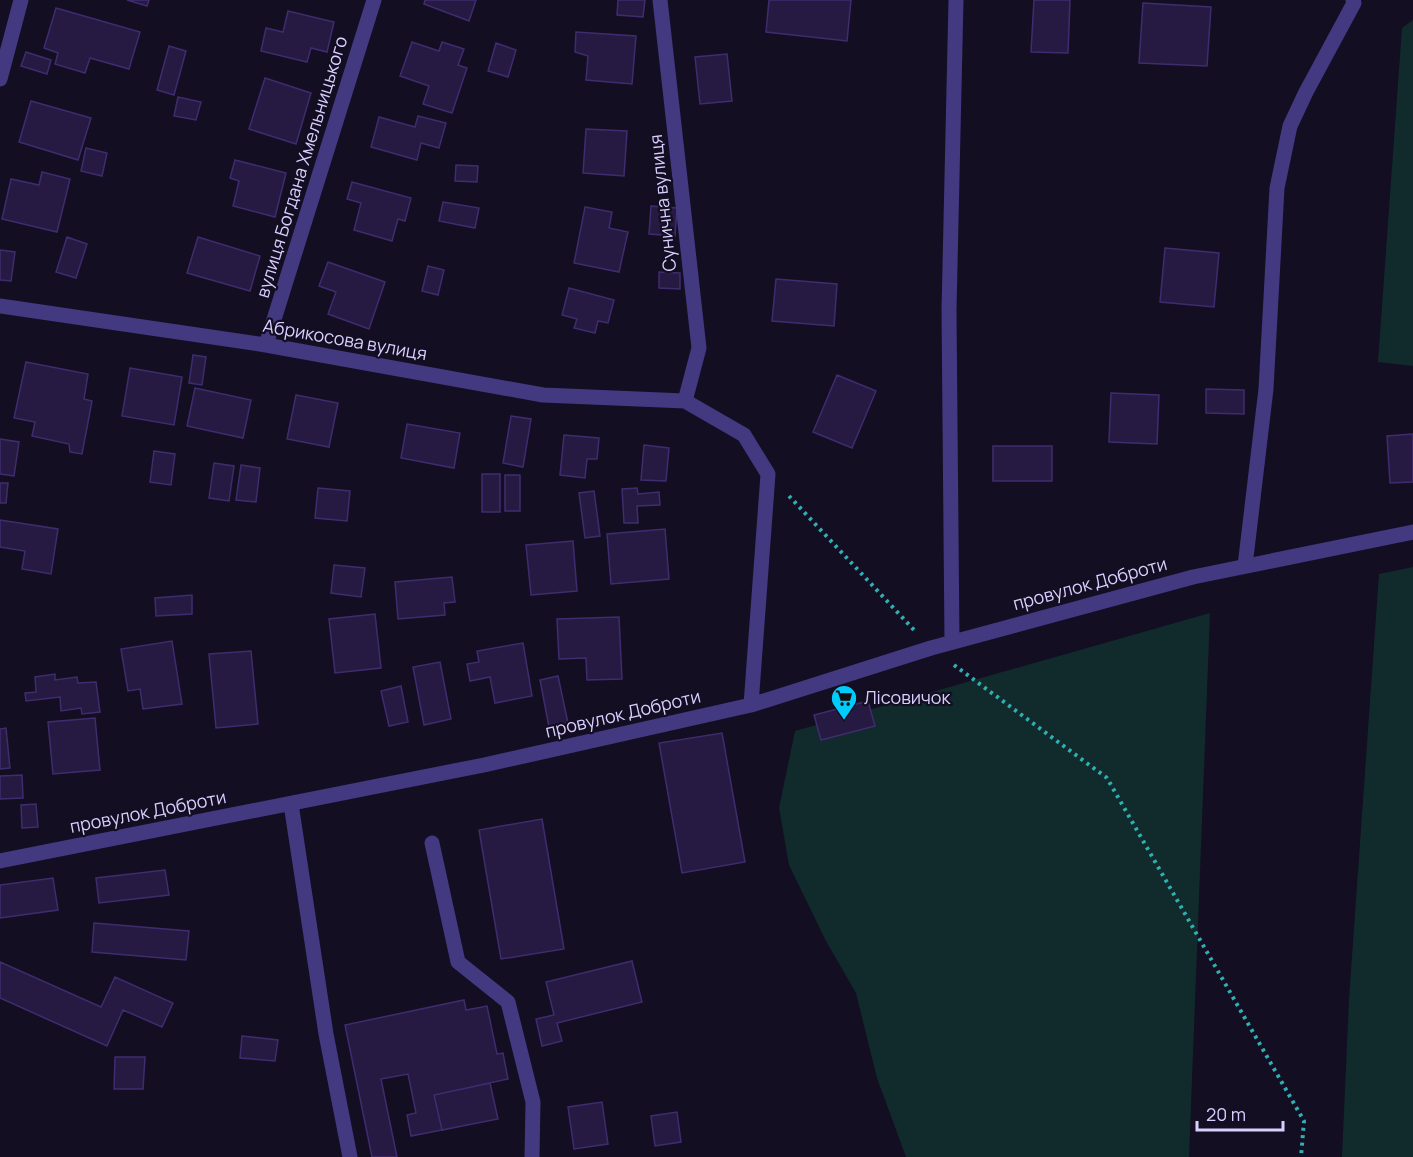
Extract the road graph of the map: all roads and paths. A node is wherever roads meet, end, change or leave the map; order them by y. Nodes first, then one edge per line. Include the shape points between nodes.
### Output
1 (21, 0) edge
2 (374, 0) edge
3 (660, 0) edge
4 (956, 0) edge
5 (1353, 0) edge
6 (0, 79) edge
7 (0, 306) edge
8 (266, 345) junction
9 (685, 401) junction
10 (768, 474) junction
11 (1413, 532) edge
12 (1245, 566) junction
13 (952, 642) junction
14 (931, 648) junction
15 (751, 705) junction
16 (291, 804) junction
17 (432, 843) dead end
18 (0, 861) edge
19 (350, 1157) edge
20 (532, 1157) edge
21 (1301, 1157) edge

1 - 6 street
2 - 8 street, вулиця Богдана Хмельницького
3 - 9 street, Сунична вулиця via 699,348
4 - 13 street via 949,309
5 - 12 street via 1290,126 1277,188 1266,389
7 - 8 street, Абрикосова вулиця
8 - 9 street, Абрикосова вулиця via 543,394
9 - 10 street via 744,435
10 - 14 path
10 - 15 street
11 - 12 street, провулок Доброти
12 - 13 street, провулок Доброти
13 - 14 street, провулок Доброти
14 - 15 street, провулок Доброти
14 - 21 path via 1107,778 1304,1121
15 - 16 street, провулок Доброти
16 - 18 street, провулок Доброти
16 - 19 street via 326,1034
17 - 20 street via 458,962 508,1002 533,1102

